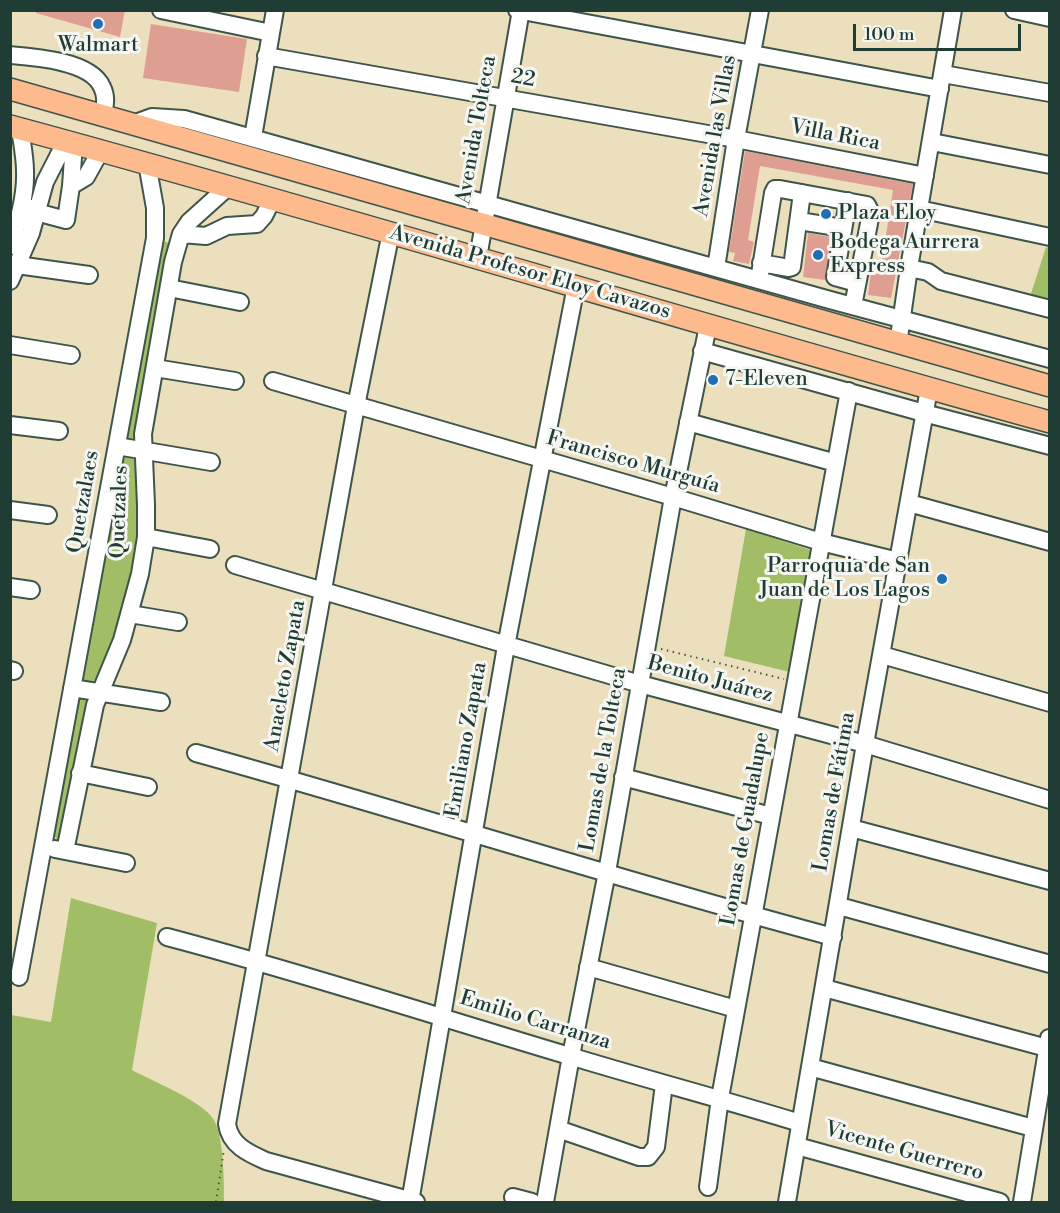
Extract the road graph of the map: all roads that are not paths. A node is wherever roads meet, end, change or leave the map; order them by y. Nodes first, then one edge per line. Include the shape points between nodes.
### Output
1 (160, 10) edge
2 (275, 10) edge
3 (760, 10) edge
4 (953, 10) edge
5 (1014, 10) edge
6 (520, 11) edge
7 (1050, 18) edge
8 (271, 33) junction
9 (10, 54) edge
10 (753, 55) junction
11 (266, 56) junction
12 (942, 81) junction
13 (10, 89) edge
14 (1050, 93) edge
15 (506, 99) junction
16 (104, 115) junction
17 (133, 124) junction
18 (15, 127) edge
19 (253, 137) junction
20 (736, 139) junction
21 (70, 142) junction
22 (932, 142) junction
23 (101, 150) junction
24 (147, 163) junction
25 (1050, 165) edge
26 (925, 176) junction
27 (71, 186) junction
28 (222, 193) junction
29 (802, 193) junction
30 (273, 198) junction
31 (848, 201) junction
32 (29, 208) junction
33 (919, 209) junction
34 (485, 214) junction
35 (799, 221) junction
36 (227, 226) junction
37 (843, 228) junction
38 (391, 232) junction
39 (181, 234) junction
40 (1050, 237) edge
41 (10, 246) edge
42 (478, 258) junction
43 (761, 263) junction
44 (716, 268) junction
45 (909, 268) junction
46 (12, 270) edge
47 (89, 275) dead end
48 (759, 280) junction
49 (857, 283) junction
50 (576, 286) junction
51 (169, 288) junction
52 (240, 303) dead end
53 (853, 306) junction
54 (1050, 309) edge
55 (902, 319) junction
56 (708, 326) junction
57 (898, 344) junction
58 (10, 345) edge
59 (702, 351) junction
60 (71, 355) dead end
61 (1050, 359) edge
62 (155, 368) junction
63 (235, 381) dead end
64 (273, 381) dead end
65 (1050, 386) edge
66 (929, 389) junction
67 (849, 391) junction
68 (356, 406) junction
69 (924, 413) junction
70 (688, 422) junction
71 (1050, 422) edge
72 (10, 425) edge
73 (59, 431) dead end
74 (117, 446) junction
75 (1050, 446) edge
76 (144, 452) junction
77 (541, 460) junction
78 (211, 462) dead end
79 (836, 463) junction
80 (673, 497) junction
81 (909, 503) junction
82 (10, 510) edge
83 (48, 515) dead end
84 (146, 537) junction
85 (821, 542) junction
86 (1050, 542) edge
87 (210, 549) dead end
88 (898, 561) junction
89 (235, 565) dead end
90 (10, 587) edge
91 (31, 590) dead end
92 (324, 590) junction
93 (130, 614) junction
94 (178, 622) dead end
95 (506, 646) junction
96 (882, 655) junction
97 (640, 684) junction
98 (72, 688) junction
99 (100, 693) junction
100 (161, 702) dead end
101 (1050, 703) edge
102 (787, 724) junction
103 (865, 744) junction
104 (196, 753) dead end
105 (80, 773) junction
106 (623, 777) junction
107 (290, 779) junction
108 (148, 787) dead end
109 (1050, 800) edge
110 (771, 816) junction
111 (851, 828) junction
112 (475, 833) junction
113 (42, 847) junction
114 (65, 851) junction
115 (126, 863) dead end
116 (607, 872) junction
117 (1050, 880) edge
118 (839, 906) junction
119 (754, 917) junction
120 (167, 937) dead end
121 (833, 937) junction
122 (257, 961) junction
123 (1050, 964) edge
124 (588, 967) junction
125 (19, 977) dead end
126 (824, 988) junction
127 (736, 1009) junction
128 (442, 1016) junction
129 (1048, 1042) edge
130 (571, 1056) junction
131 (810, 1066) junction
132 (664, 1084) junction
133 (720, 1098) junction
134 (800, 1123) junction
135 (1033, 1128) junction
136 (558, 1129) junction
137 (797, 1146) junction
138 (708, 1187) dead end
139 (513, 1197) dead end
140 (412, 1202) edge
141 (532, 1203) edge
142 (545, 1203) edge
143 (787, 1203) edge
144 (1000, 1203) edge
145 (1022, 1203) edge

1 - 8 street
2 - 8 street
3 - 10 street, Avenida las Villas
4 - 12 street
5 - 7 street
6 - 10 street
6 - 15 street, Avenida Tolteca
8 - 11 street
9 - 16 street via 65,63 97,80 106,100
10 - 12 street
10 - 20 street, Avenida las Villas
11 - 15 street, 22
11 - 19 street
12 - 14 street
12 - 22 street
13 - 16 main road, Avenida Profesor Eloy Cavazos
15 - 20 street, 22
15 - 34 street, Avenida Tolteca
16 - 17 main road, Avenida Profesor Eloy Cavazos
17 - 19 street, Avenida Profesor Eloy Cavazos via 152,117 171,117
17 - 34 main road, Avenida Profesor Eloy Cavazos
18 - 21 main road, Avenida Profesor Eloy Cavazos
18 - 32 street via 26,172
19 - 34 street, Avenida Profesor Eloy Cavazos
20 - 26 street, Villa Rica
20 - 44 street, Avenida las Villas
21 - 23 main road, Avenida Profesor Eloy Cavazos
21 - 27 street
21 - 32 street
22 - 25 street
22 - 26 street
23 - 24 main road, Avenida Profesor Eloy Cavazos
23 - 27 street via 86,177
24 - 28 main road, Avenida Profesor Eloy Cavazos
24 - 74 street, Quetzalaes via 155,235
26 - 33 street
27 - 32 street via 66,220
28 - 30 main road, Avenida Profesor Eloy Cavazos
28 - 36 street
28 - 39 street, Quetzales
29 - 31 street
29 - 35 street
29 - 43 street via 774,190
30 - 36 street via 256,224
30 - 38 main road, Avenida Profesor Eloy Cavazos
31 - 37 street
31 - 49 street via 871,209
32 - 41 street
32 - 46 street via 31,233
33 - 40 street
33 - 45 street
34 - 42 street, Avenida Tolteca
34 - 44 street, Avenida Profesor Eloy Cavazos
34 - 57 main road, Avenida Profesor Eloy Cavazos
35 - 37 street
35 - 43 street via 791,268
36 - 39 street via 206,236
37 - 49 street via 835,279
38 - 42 main road, Avenida Profesor Eloy Cavazos
38 - 68 street, Anacleto Zapata
39 - 51 street, Quetzales
42 - 50 main road, Avenida Profesor Eloy Cavazos
43 - 48 street
44 - 48 street, Avenida Profesor Eloy Cavazos
45 - 54 street via 928,272 941,281
45 - 55 street
46 - 47 street
48 - 53 street, Avenida Profesor Eloy Cavazos
49 - 53 street
50 - 56 main road, Avenida Profesor Eloy Cavazos
50 - 77 street, Emiliano Zapata
51 - 52 street
51 - 62 street, Quetzales
53 - 55 street, Avenida Profesor Eloy Cavazos
55 - 57 street
55 - 61 street, Avenida Profesor Eloy Cavazos
56 - 59 street, Lomas de la Tolteca
56 - 66 main road, Avenida Profesor Eloy Cavazos
57 - 65 main road, Avenida Profesor Eloy Cavazos
58 - 60 street
59 - 67 street
59 - 70 street, Lomas de la Tolteca
62 - 63 street
62 - 76 street, Quetzales via 143,434
64 - 68 street, Francisco Murguía
66 - 69 street, Lomas de Fátima
66 - 71 main road, Avenida Profesor Eloy Cavazos
67 - 69 street
67 - 79 street, Lomas de Guadalupe
68 - 77 street, Francisco Murguía
68 - 92 street, Anacleto Zapata
69 - 75 street
69 - 81 street, Lomas de Fátima
70 - 79 street
70 - 80 street, Lomas de la Tolteca
72 - 73 street
74 - 76 street
74 - 98 street, Quetzalaes
76 - 78 street
76 - 84 street, Quetzales
77 - 80 street, Francisco Murguía
77 - 95 street, Emiliano Zapata
79 - 85 street, Lomas de Guadalupe
80 - 85 street, Francisco Murguía
80 - 97 street, Lomas de la Tolteca
81 - 86 street
81 - 88 street, Lomas de Fátima
82 - 83 street
84 - 87 street
84 - 93 street, Quetzales
85 - 88 street, Francisco Murguía
85 - 102 street, Lomas de Guadalupe
88 - 96 street, Lomas de Fátima
89 - 92 street, Benito Juárez
90 - 91 street
92 - 95 street, Benito Juárez
92 - 107 street, Anacleto Zapata
93 - 94 street
93 - 99 street, Quetzales
95 - 97 street, Benito Juárez
95 - 112 street, Emiliano Zapata
96 - 101 street
96 - 103 street, Lomas de Fátima
97 - 102 street, Benito Juárez
97 - 106 street, Lomas de la Tolteca
98 - 99 street
98 - 113 street, Quetzalaes
99 - 100 street
99 - 105 street, Quetzales
102 - 103 street, Benito Juárez
102 - 110 street, Lomas de Guadalupe
103 - 109 street, Benito Juárez
103 - 111 street, Lomas de Fátima
104 - 107 street
105 - 108 street
105 - 114 street, Quetzales
106 - 110 street
106 - 116 street, Lomas de la Tolteca
107 - 112 street
107 - 122 street, Anacleto Zapata
110 - 119 street, Lomas de Guadalupe
111 - 117 street
111 - 118 street, Lomas de Fátima
112 - 116 street
112 - 128 street, Emiliano Zapata
113 - 114 street
113 - 125 street, Quetzalaes
114 - 115 street
116 - 119 street
116 - 124 street, Lomas de la Tolteca
118 - 121 street, Lomas de Fátima
118 - 123 street
119 - 121 street
119 - 127 street, Lomas de Guadalupe
120 - 122 street, Emilio Carranza
121 - 126 street, Lomas de Fátima
122 - 128 street, Emilio Carranza
122 - 140 street, Anacleto Zapata via 228,1112 227,1128 238,1146 266,1161
124 - 127 street
124 - 130 street, Lomas de la Tolteca
126 - 129 street
126 - 131 street, Lomas de Fátima
127 - 133 street, Lomas de Guadalupe
128 - 130 street, Emilio Carranza
128 - 140 street, Emiliano Zapata
129 - 135 street
130 - 132 street, Emilio Carranza
130 - 136 street, Lomas de la Tolteca
131 - 134 street, Lomas de Fátima
131 - 135 street
132 - 133 street, Emilio Carranza
132 - 136 street via 656,1147 648,1157
133 - 134 street, Emilio Carranza
133 - 138 street, Lomas de Guadalupe
134 - 137 street, Lomas de Fátima
135 - 145 street
136 - 142 street, Lomas de la Tolteca
137 - 143 street, Lomas de Fátima
137 - 144 street, Vicente Guerrero
139 - 141 street

